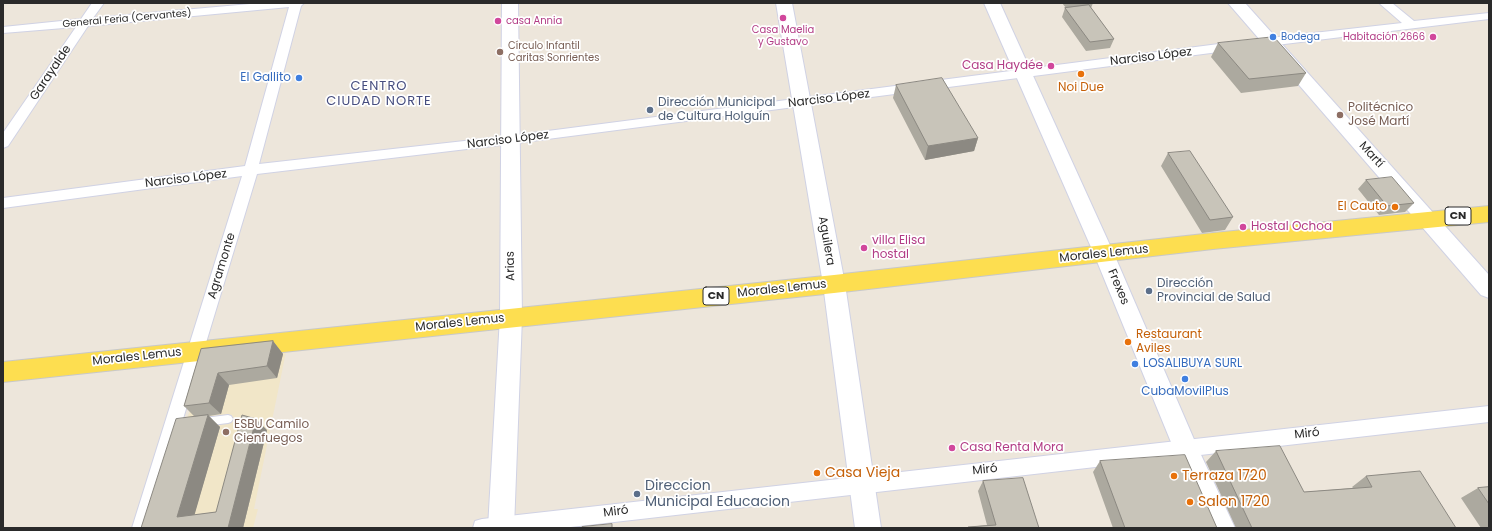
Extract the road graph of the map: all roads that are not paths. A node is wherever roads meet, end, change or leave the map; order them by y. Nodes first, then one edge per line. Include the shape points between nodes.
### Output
1 (98, 3) edge
2 (297, 3) edge
3 (510, 3) edge
4 (784, 3) edge
5 (992, 3) edge
6 (1236, 3) edge
7 (1385, 3) edge
8 (1489, 16) edge
9 (85, 23) junction
10 (1411, 25) junction
11 (3, 30) edge
12 (1270, 42) junction
13 (1024, 74) junction
14 (802, 102) junction
15 (509, 140) junction
16 (3, 143) edge
17 (251, 170) junction
18 (3, 203) edge
19 (1489, 214) edge
20 (1428, 219) junction
21 (1104, 254) junction
22 (834, 284) junction
23 (1489, 289) edge
24 (511, 317) junction
25 (196, 351) junction
26 (3, 372) edge
27 (1489, 414) edge
28 (228, 419) dead end
29 (197, 423) edge
30 (1185, 447) junction
31 (862, 484) junction
32 (495, 527) edge
33 (141, 528) edge
34 (868, 528) edge
35 (1222, 528) edge

1 - 9 street, Garayalde
2 - 9 street, General Feria (Cervantes)
2 - 17 street, Agramonte
3 - 15 main road, Arias
4 - 14 main road, Aguilera
5 - 13 main road, Frexes
6 - 12 main road, Martí / CN
7 - 10 street
8 - 10 street, Narciso López
9 - 11 street, General Feria (Cervantes)
9 - 16 street, Garayalde
10 - 12 street, Narciso López
12 - 13 street, Narciso López
12 - 20 main road, Martí / CN
13 - 14 street, Narciso López
13 - 21 main road, Frexes
14 - 15 street, Narciso López
14 - 22 main road, Aguilera
15 - 17 street, Narciso López
15 - 24 main road, Arias
17 - 18 street, Narciso López
17 - 25 street, Agramonte
19 - 20 main road, Morales Lemus / CN
20 - 21 main road, Morales Lemus / CN
20 - 23 main road, Martí / CN
21 - 22 main road, Morales Lemus / CN
21 - 30 main road, Frexes
22 - 24 main road, Morales Lemus / CN
22 - 31 main road, Aguilera
24 - 25 main road, Morales Lemus / CN
24 - 32 main road, Arias
25 - 26 main road, Morales Lemus / CN
25 - 33 street, Agramonte via 177,426
27 - 30 street, Miró
28 - 29 lane
30 - 31 street, Miró
30 - 35 main road, Frexes
31 - 32 street, Miró
31 - 34 main road, Aguilera

